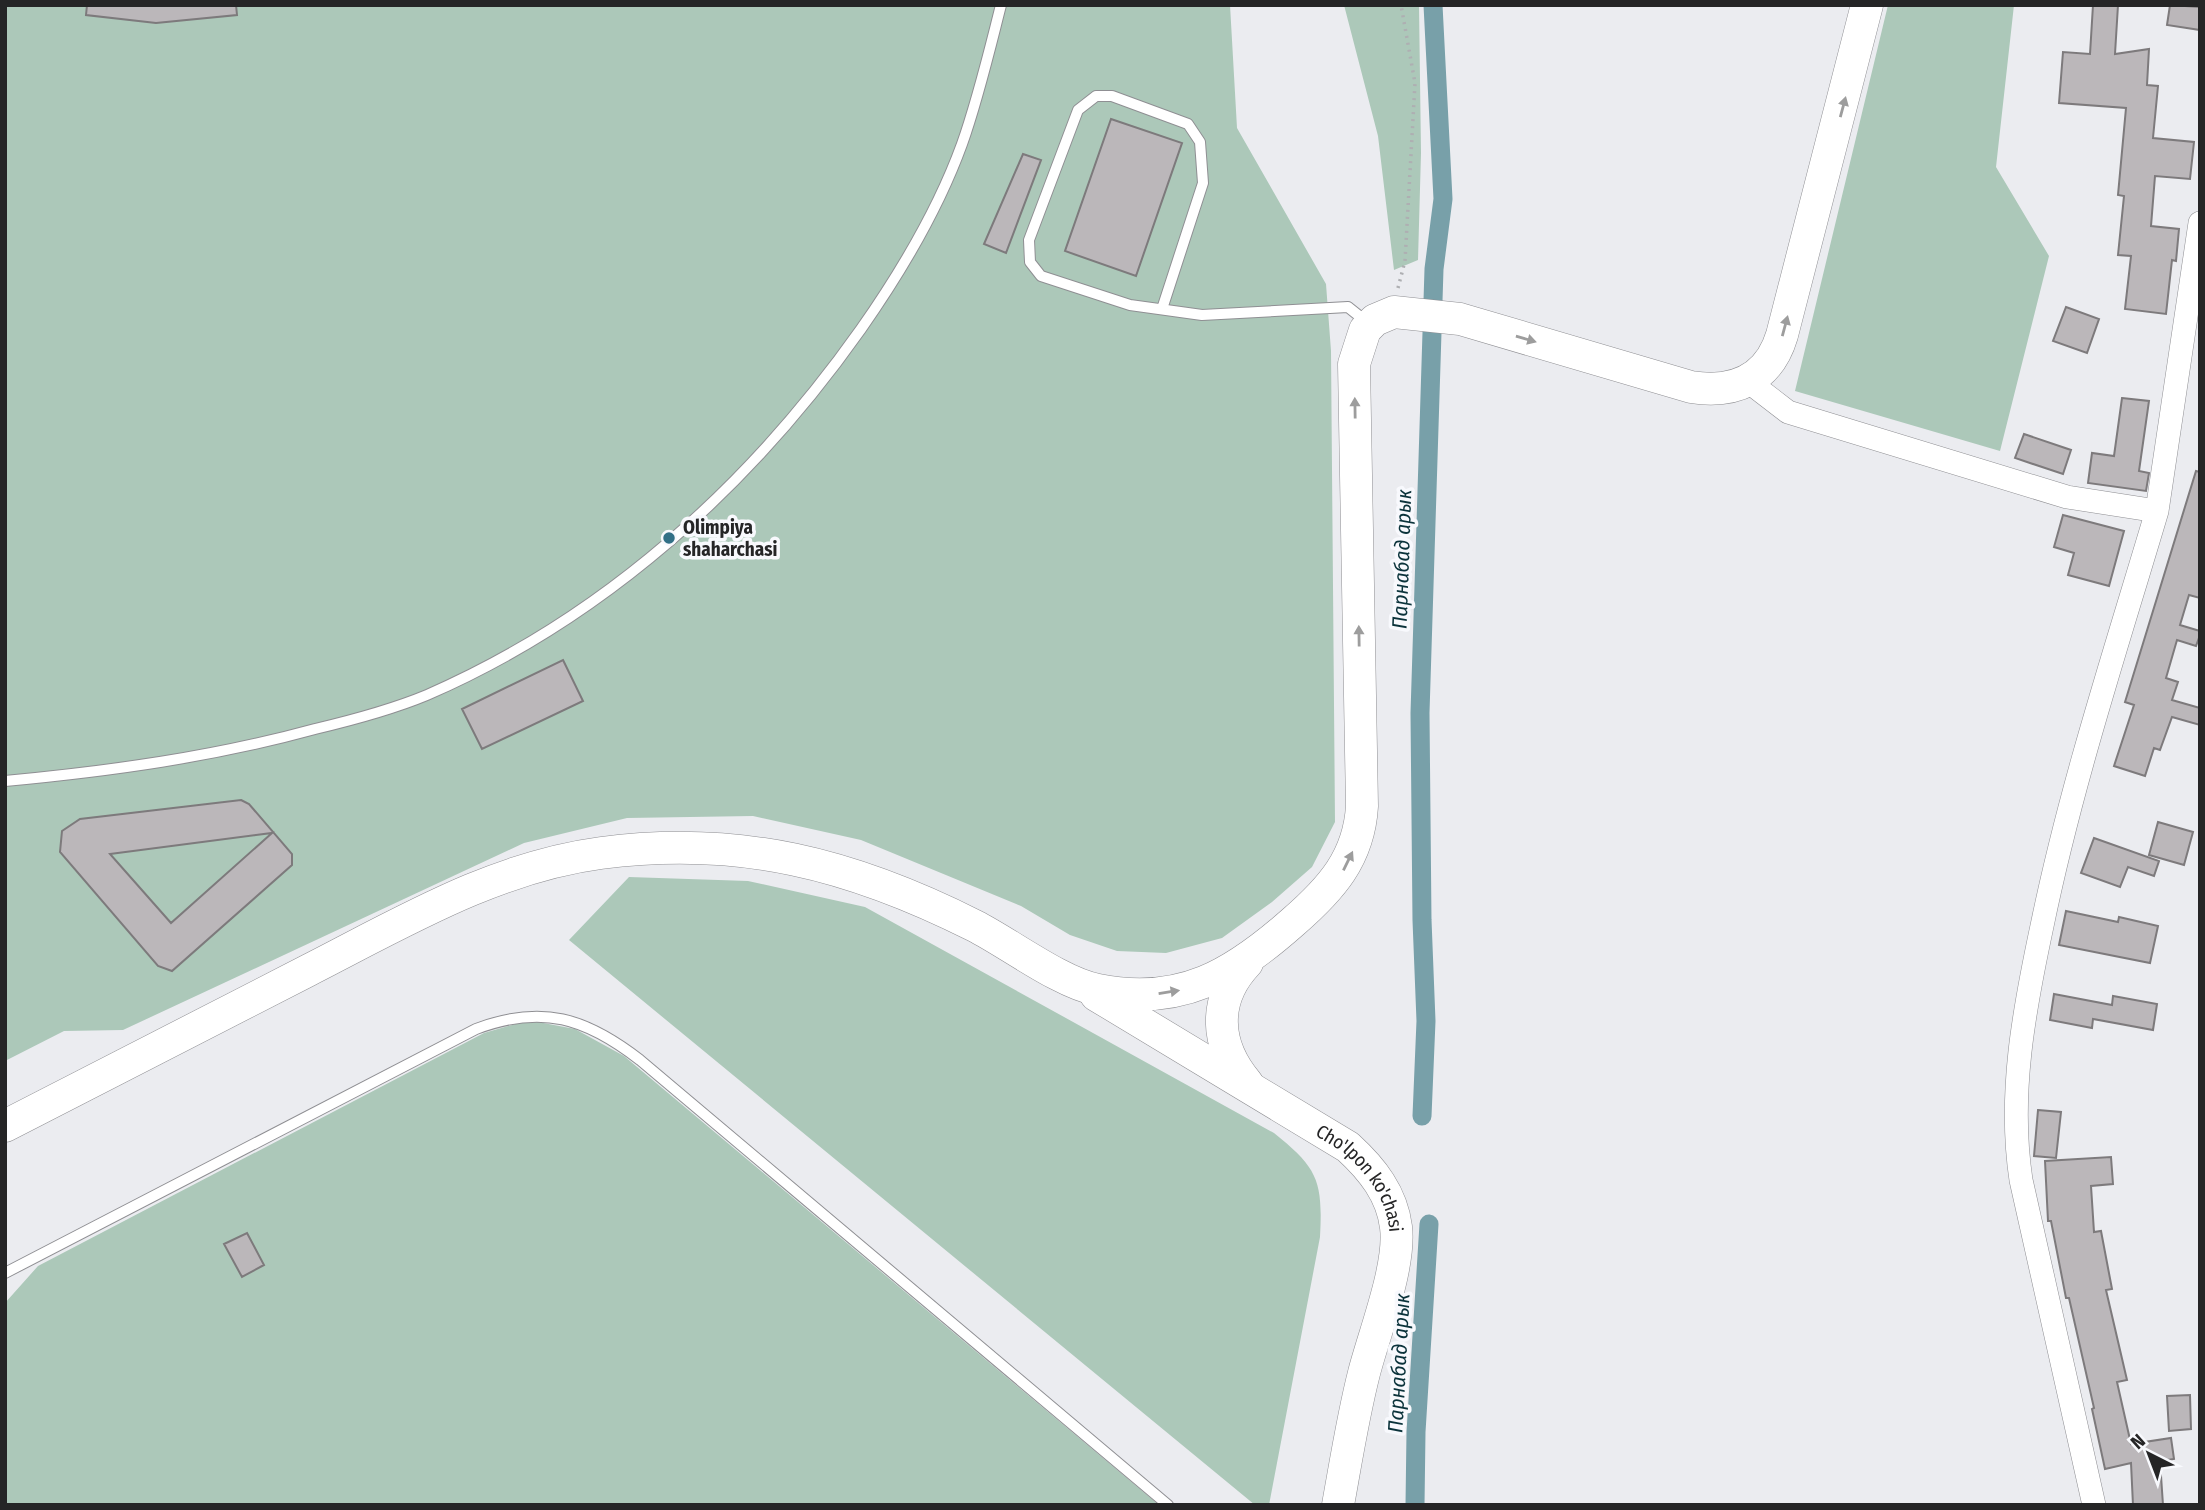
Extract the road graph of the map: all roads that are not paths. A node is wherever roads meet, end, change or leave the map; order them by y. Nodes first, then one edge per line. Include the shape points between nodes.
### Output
1 (1001, 5) edge
2 (1867, 5) edge
3 (2200, 223) edge
4 (1161, 309) junction
5 (1393, 317) junction
6 (1749, 382) junction
7 (2157, 511) junction
8 (5, 781) edge
9 (1252, 957) junction
10 (1078, 984) junction
11 (1254, 1089) junction
12 (5, 1126) edge
13 (5, 1273) edge
14 (1168, 1505) edge
15 (1338, 1505) edge
16 (2094, 1505) edge

1 - 8 lane via 962,145 889,290 787,427 719,499 646,562 576,615 506,656 382,711 254,746 178,761
6 -> 2 main road via 1771,362 1780,342
3 - 7 street
4 - 4 lane via 1203,183 1200,142 1188,124 1112,96 1096,96 1078,110 1029,240 1028,255 1041,276 1130,305
4 - 5 lane via 1202,315 1348,307
5 -> 6 main road via 1461,319 1691,387 1721,390
9 -> 5 main road via 1334,884 1359,830 1354,364 1361,337
6 - 7 street via 1788,412 2067,497
7 - 16 street via 2063,825 2018,1065 2016,1132 2021,1180
10 -> 9 main road via 1123,994 1168,992 1212,980
9 - 11 main road via 1227,989 1221,1024 1227,1052
10 - 11 main road, Cho'lpon ko'chasi
10 - 12 main road, Cho'lpon ko'chasi via 928,903 843,870 750,852 654,849 602,853 551,862 457,894
11 - 15 main road, Cho'lpon ko'chasi via 1361,1159 1382,1186 1394,1215 1396,1253 1363,1376
13 - 14 lane via 477,1029 520,1016 565,1019 599,1032 640,1060

